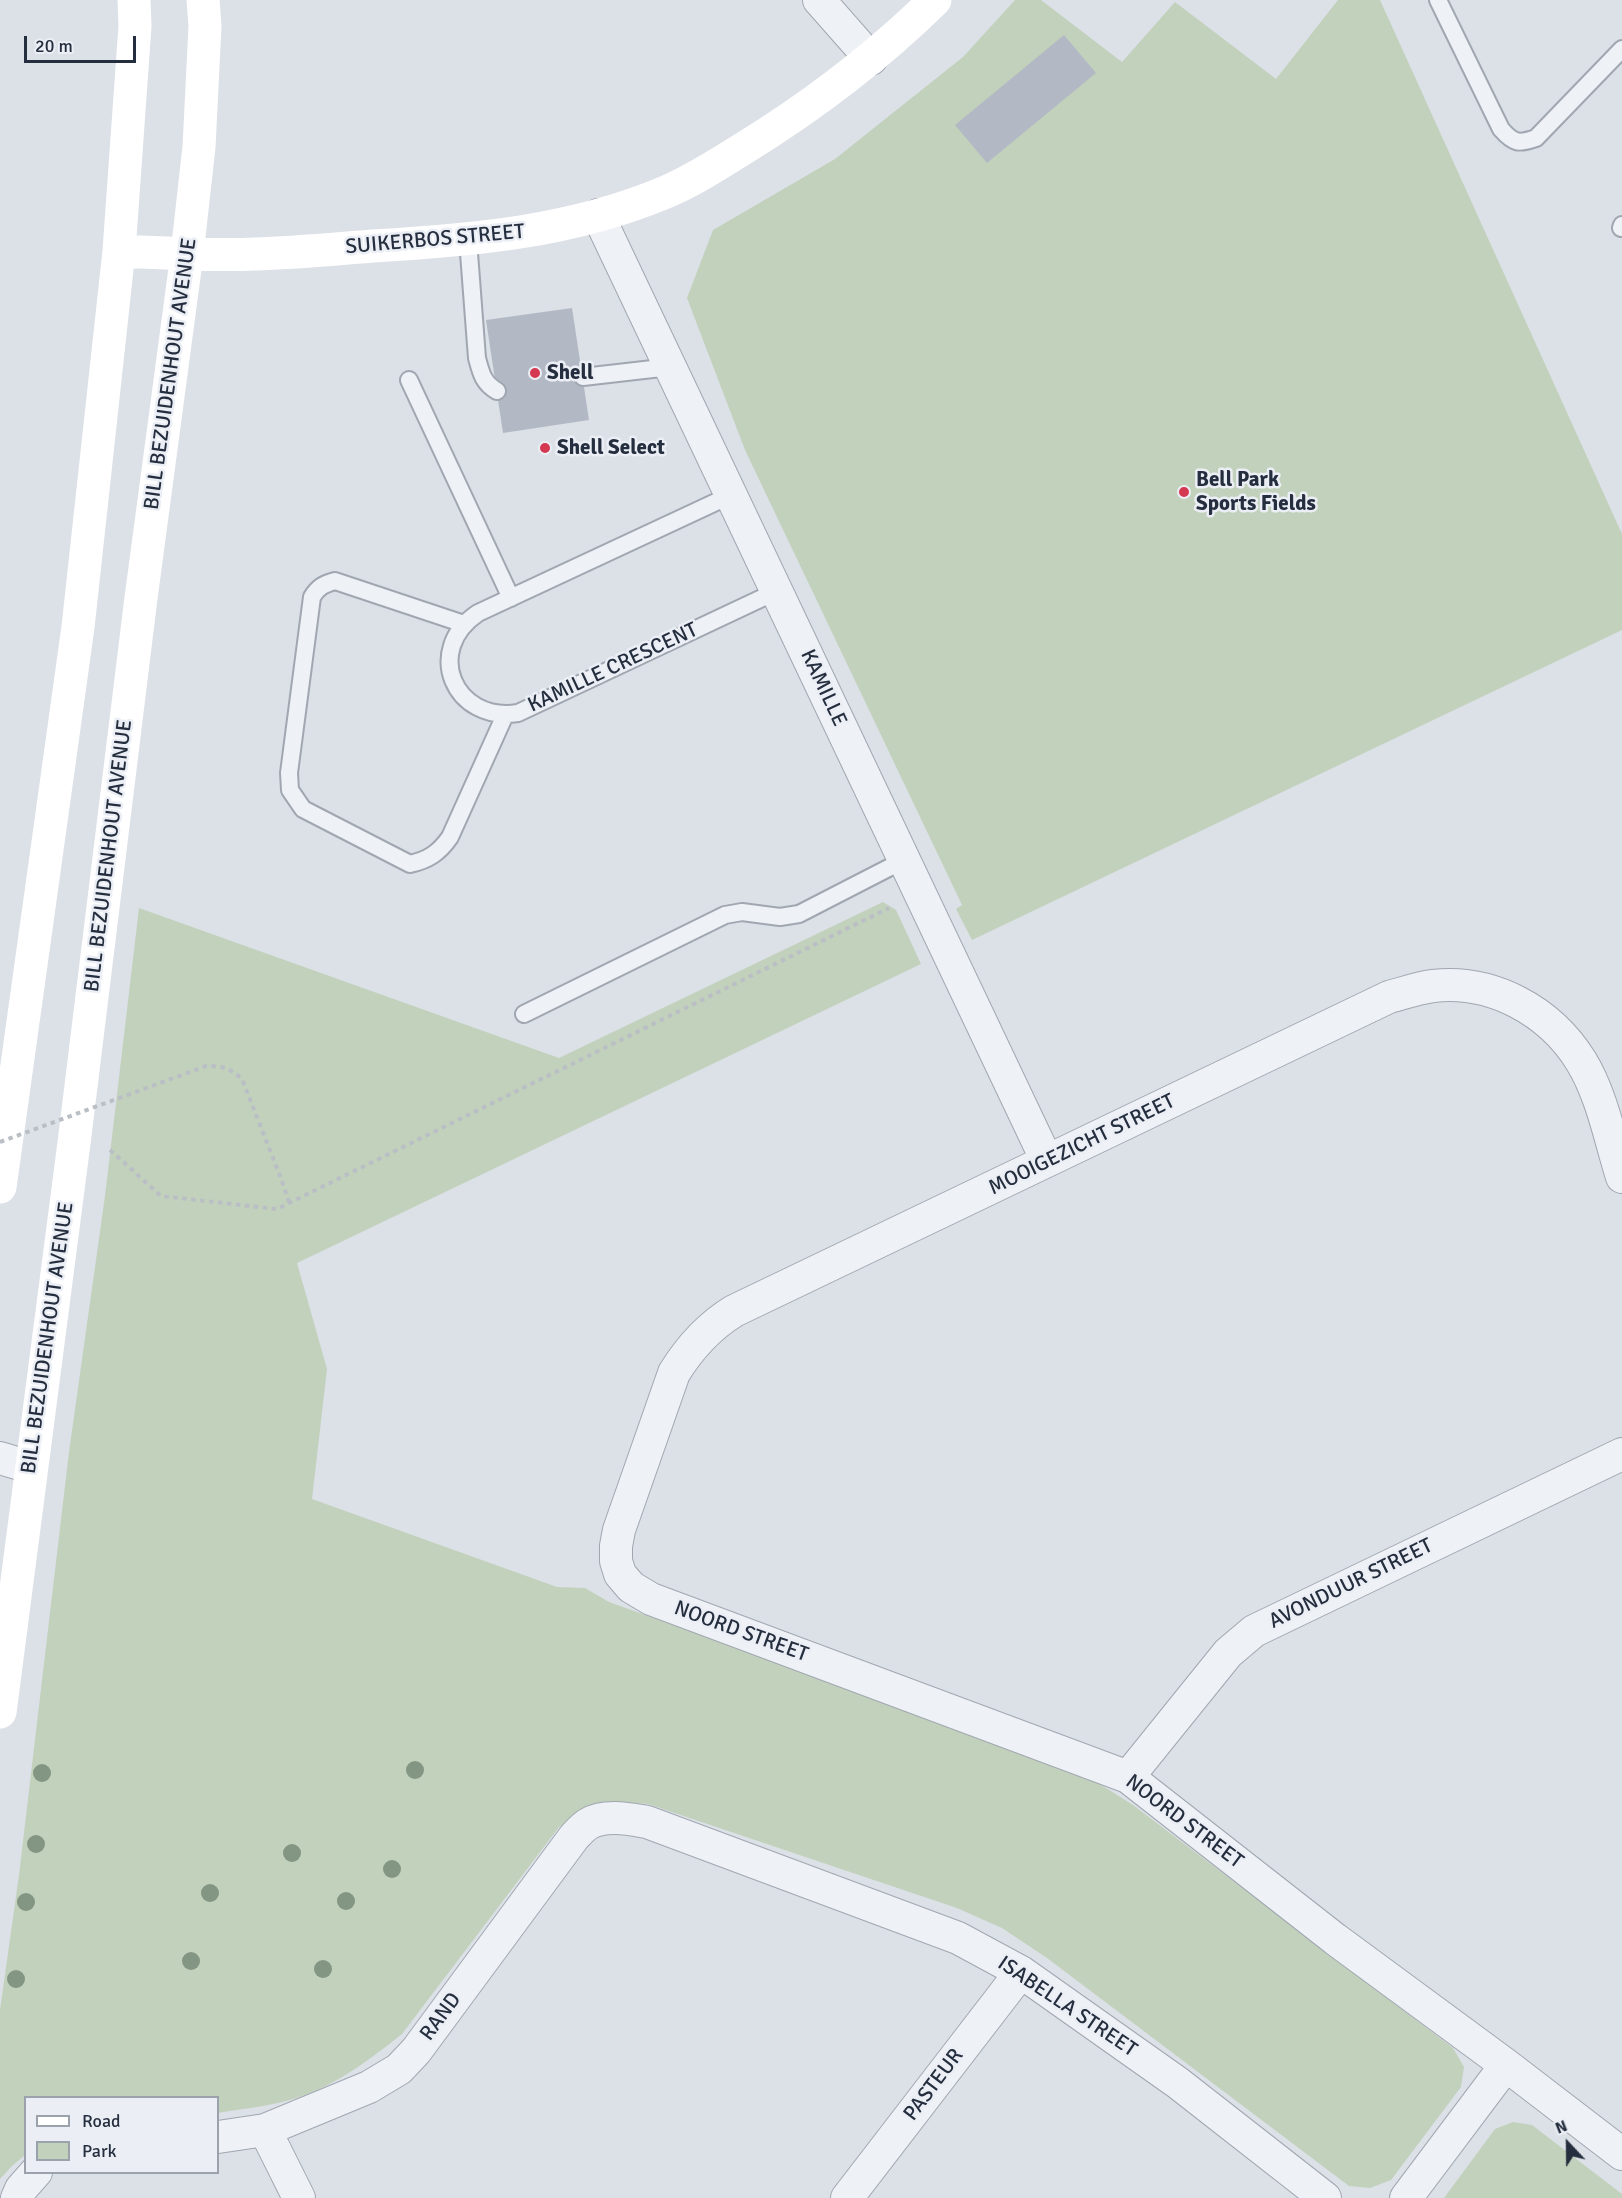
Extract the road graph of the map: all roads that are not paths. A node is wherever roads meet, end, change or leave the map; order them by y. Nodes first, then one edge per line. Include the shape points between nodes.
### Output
1 (134, 0) edge
2 (203, 0) edge
3 (819, 0) edge
4 (935, 0) edge
5 (1438, 0) edge
6 (1622, 49) edge
7 (871, 59) junction
8 (598, 215) junction
9 (468, 240) junction
10 (119, 251) junction
11 (187, 254) junction
12 (670, 368) junction
13 (583, 377) dead end
14 (409, 380) dead end
15 (497, 391) dead end
16 (731, 495) junction
17 (777, 591) junction
18 (511, 598) junction
19 (464, 624) junction
20 (505, 715) junction
21 (904, 860) junction
22 (524, 1014) dead end
23 (1047, 1161) junction
24 (1622, 1177) edge
25 (0, 1187) edge
26 (1622, 1454) edge
27 (15, 1463) edge
28 (620, 1574) joint
29 (0, 1712) edge
30 (1128, 1777) junction
31 (606, 1819) joint
32 (1021, 1972) junction
33 (1506, 2065) junction
34 (265, 2130) junction
35 (219, 2137) edge
36 (1622, 2154) edge
37 (299, 2198) edge
38 (848, 2198) edge
39 (1325, 2198) edge
40 (1406, 2198) edge

1 - 10 main road
2 - 11 main road, BILL BEZUIDENHOUT AVENUE via 198,147
3 - 7 street
4 - 7 main road, SUIKERBOS STREET
5 - 6 lane via 1501,129 1510,139 1522,142 1536,138
7 - 8 main road, SUIKERBOS STREET via 812,104 717,165 668,191
8 - 9 main road, SUIKERBOS STREET via 522,233
8 - 12 street, KAMILLE
9 - 11 main road, SUIKERBOS STREET via 254,254
9 - 15 lane via 477,358 482,377
10 - 11 main road, SUIKERBOS STREET
10 - 25 main road via 78,627
11 - 27 main road, BILL BEZUIDENHOUT AVENUE via 74,1143
12 - 13 lane
12 - 16 street, KAMILLE
14 - 18 lane
16 - 17 street, KAMILLE
16 - 18 lane, KAMILLE CRESCENT
17 - 20 lane, KAMILLE CRESCENT via 518,713
17 - 21 street, KAMILLE
18 - 19 lane, KAMILLE CRESCENT
19 - 20 lane, KAMILLE CRESCENT via 450,650 453,679 473,705
19 - 20 lane via 335,581 316,590 290,762 290,790 303,809 410,864 424,861 450,837
21 - 22 lane via 799,914 725,915
21 - 23 street, KAMILLE
23 - 24 street, MOOIGEZICHT STREET via 1389,997 1435,986 1459,986 1483,989 1527,1007 1565,1039 1593,1085
23 - 28 street, MOOIGEZICHT STREET via 734,1311 701,1335 674,1373 619,1530 616,1561
26 - 30 street, AVONDUUR STREET via 1254,1631 1228,1653
27 - 29 main road, BILL BEZUIDENHOUT AVENUE
28 - 30 street, NOORD STREET via 631,1587 651,1599
30 - 33 street, NOORD STREET via 1335,1939
31 - 32 street, ISABELLA STREET via 647,1822 958,1938
31 - 34 street, RAND via 589,1824 574,1837 399,2069 369,2086
32 - 38 street, PASTEUR
32 - 39 street, ISABELLA STREET via 1178,2083
33 - 36 street, NOORD STREET
33 - 40 street
34 - 35 street, RAND
34 - 37 street

